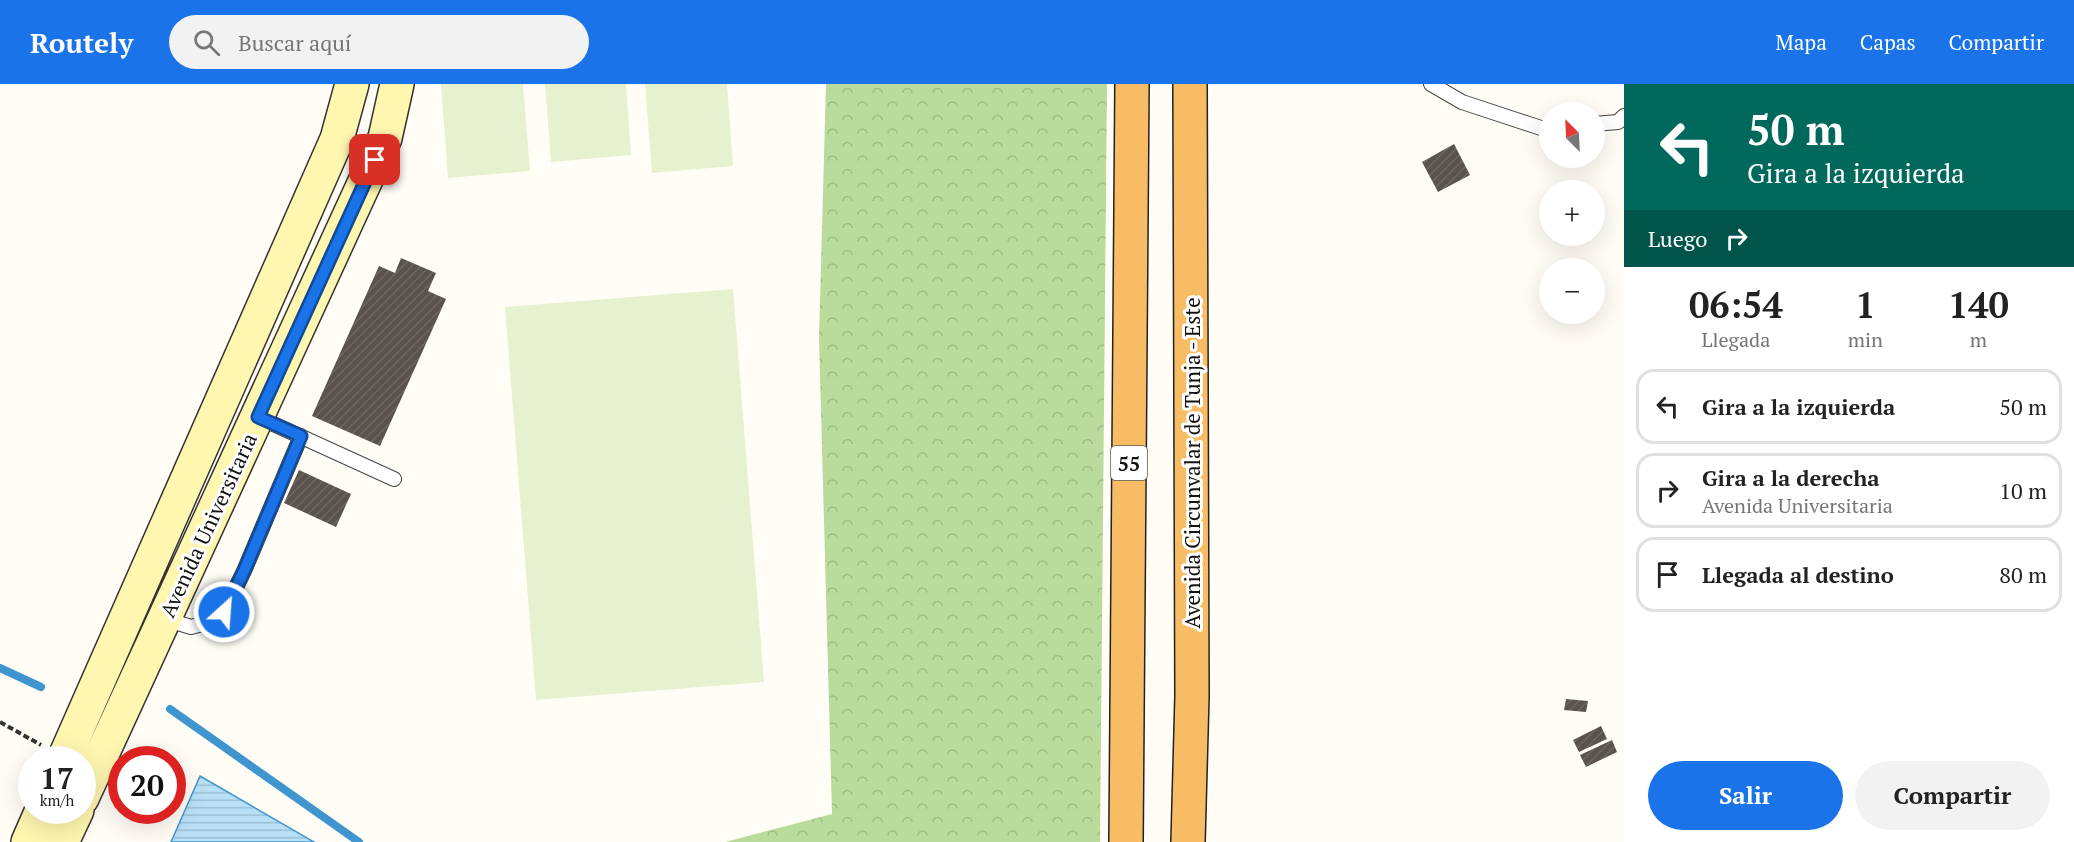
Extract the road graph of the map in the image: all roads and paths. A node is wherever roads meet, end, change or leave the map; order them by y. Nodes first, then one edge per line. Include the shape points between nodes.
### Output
1 (352, 84) edge
2 (397, 84) edge
3 (1132, 84) edge
4 (1190, 84) edge
5 (1431, 84) edge
6 (1624, 116) edge
7 (1605, 123) edge
8 (1539, 127) edge
9 (258, 417) junction
10 (301, 436) junction
11 (394, 479) dead end
12 (165, 619) junction
13 (0, 722) edge
14 (42, 746) edge
15 (70, 746) edge
16 (96, 768) edge
17 (36, 824) edge
18 (70, 824) edge
19 (28, 842) edge
20 (62, 842) edge
21 (1126, 842) edge
22 (1188, 842) edge

1 - 15 main road, Avenida Universitaria via 337,139
2 - 9 main road, Avenida Universitaria via 385,138
3 - 21 highway, 55
4 - 22 highway, Avenida Circunvalar de Tunja - Este via 1192,696
5 - 8 lane via 1462,102
6 - 7 lane via 1618,122
9 - 10 lane
9 - 12 main road, Avenida Universitaria
10 - 11 lane
10 - 12 lane via 224,612 210,622 190,627
12 - 16 main road, Avenida Universitaria
13 - 14 path
17 - 19 main road
18 - 20 main road

